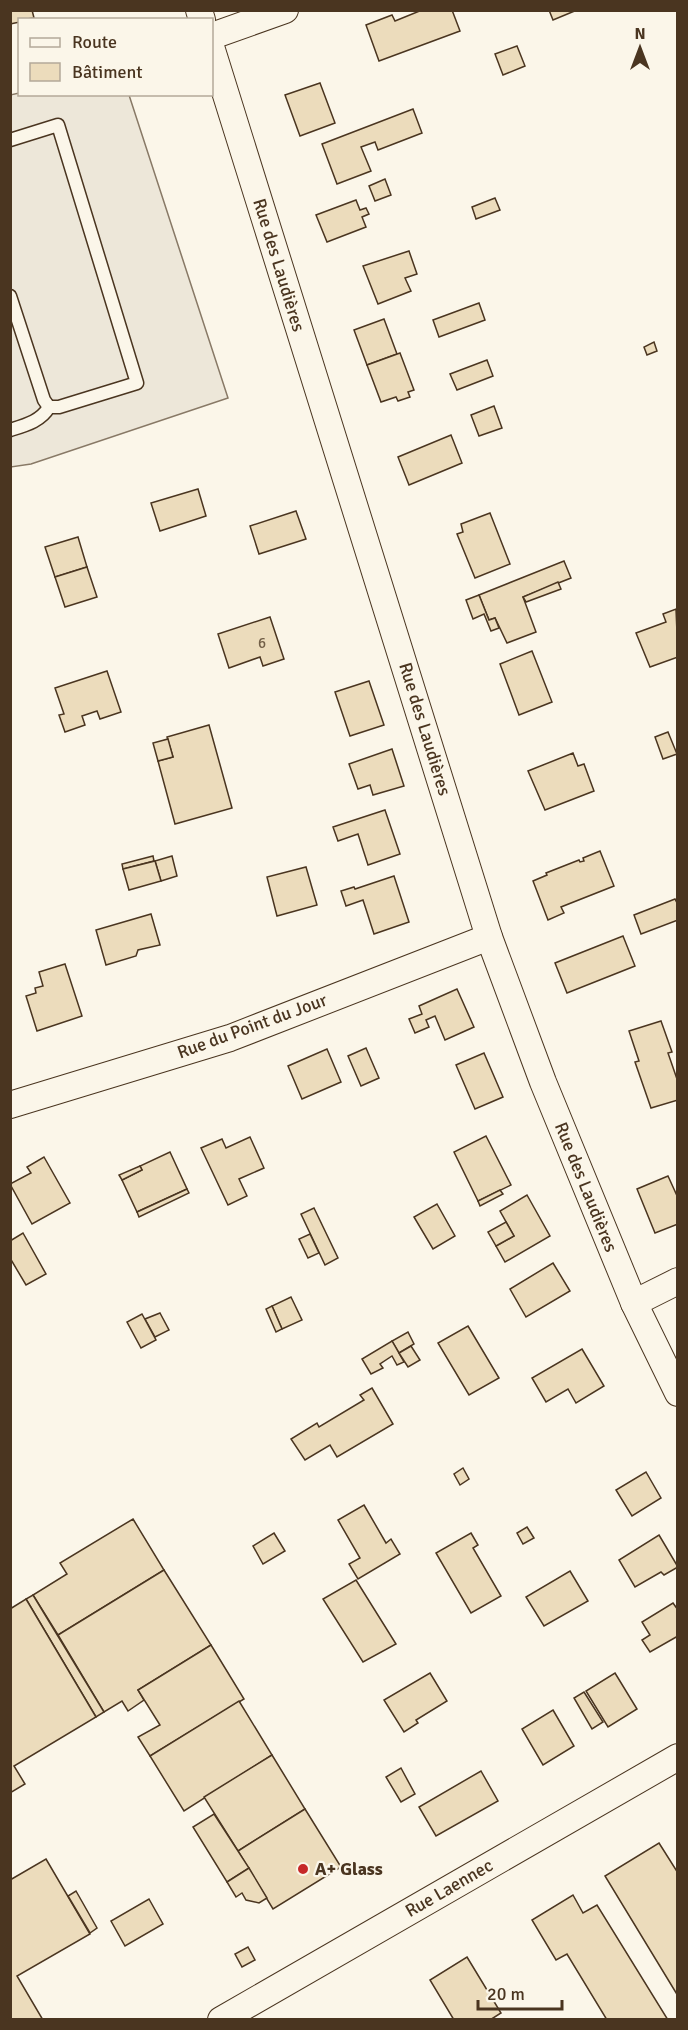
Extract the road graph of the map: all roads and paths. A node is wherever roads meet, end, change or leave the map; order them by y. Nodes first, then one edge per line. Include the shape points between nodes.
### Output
1 (285, 10) edge
2 (213, 36) edge
3 (213, 53) edge
4 (10, 140) edge
5 (10, 296) edge
6 (49, 407) junction
7 (10, 430) edge
8 (489, 937) junction
9 (10, 1105) edge
10 (678, 1281) edge
11 (634, 1303) junction
12 (678, 1393) edge
13 (678, 1757) edge
14 (222, 2019) edge

1 - 2 street
3 - 8 street, Rue des Laudières
4 - 6 lane via 58,125 137,383
5 - 6 lane
6 - 7 lane via 37,420
8 - 9 street, Rue du Point du Jour via 230,1038
8 - 11 street, Rue des Laudières via 543,1082
10 - 11 street
11 - 12 street, Rue des Laudières
13 - 14 street, Rue Laennec

